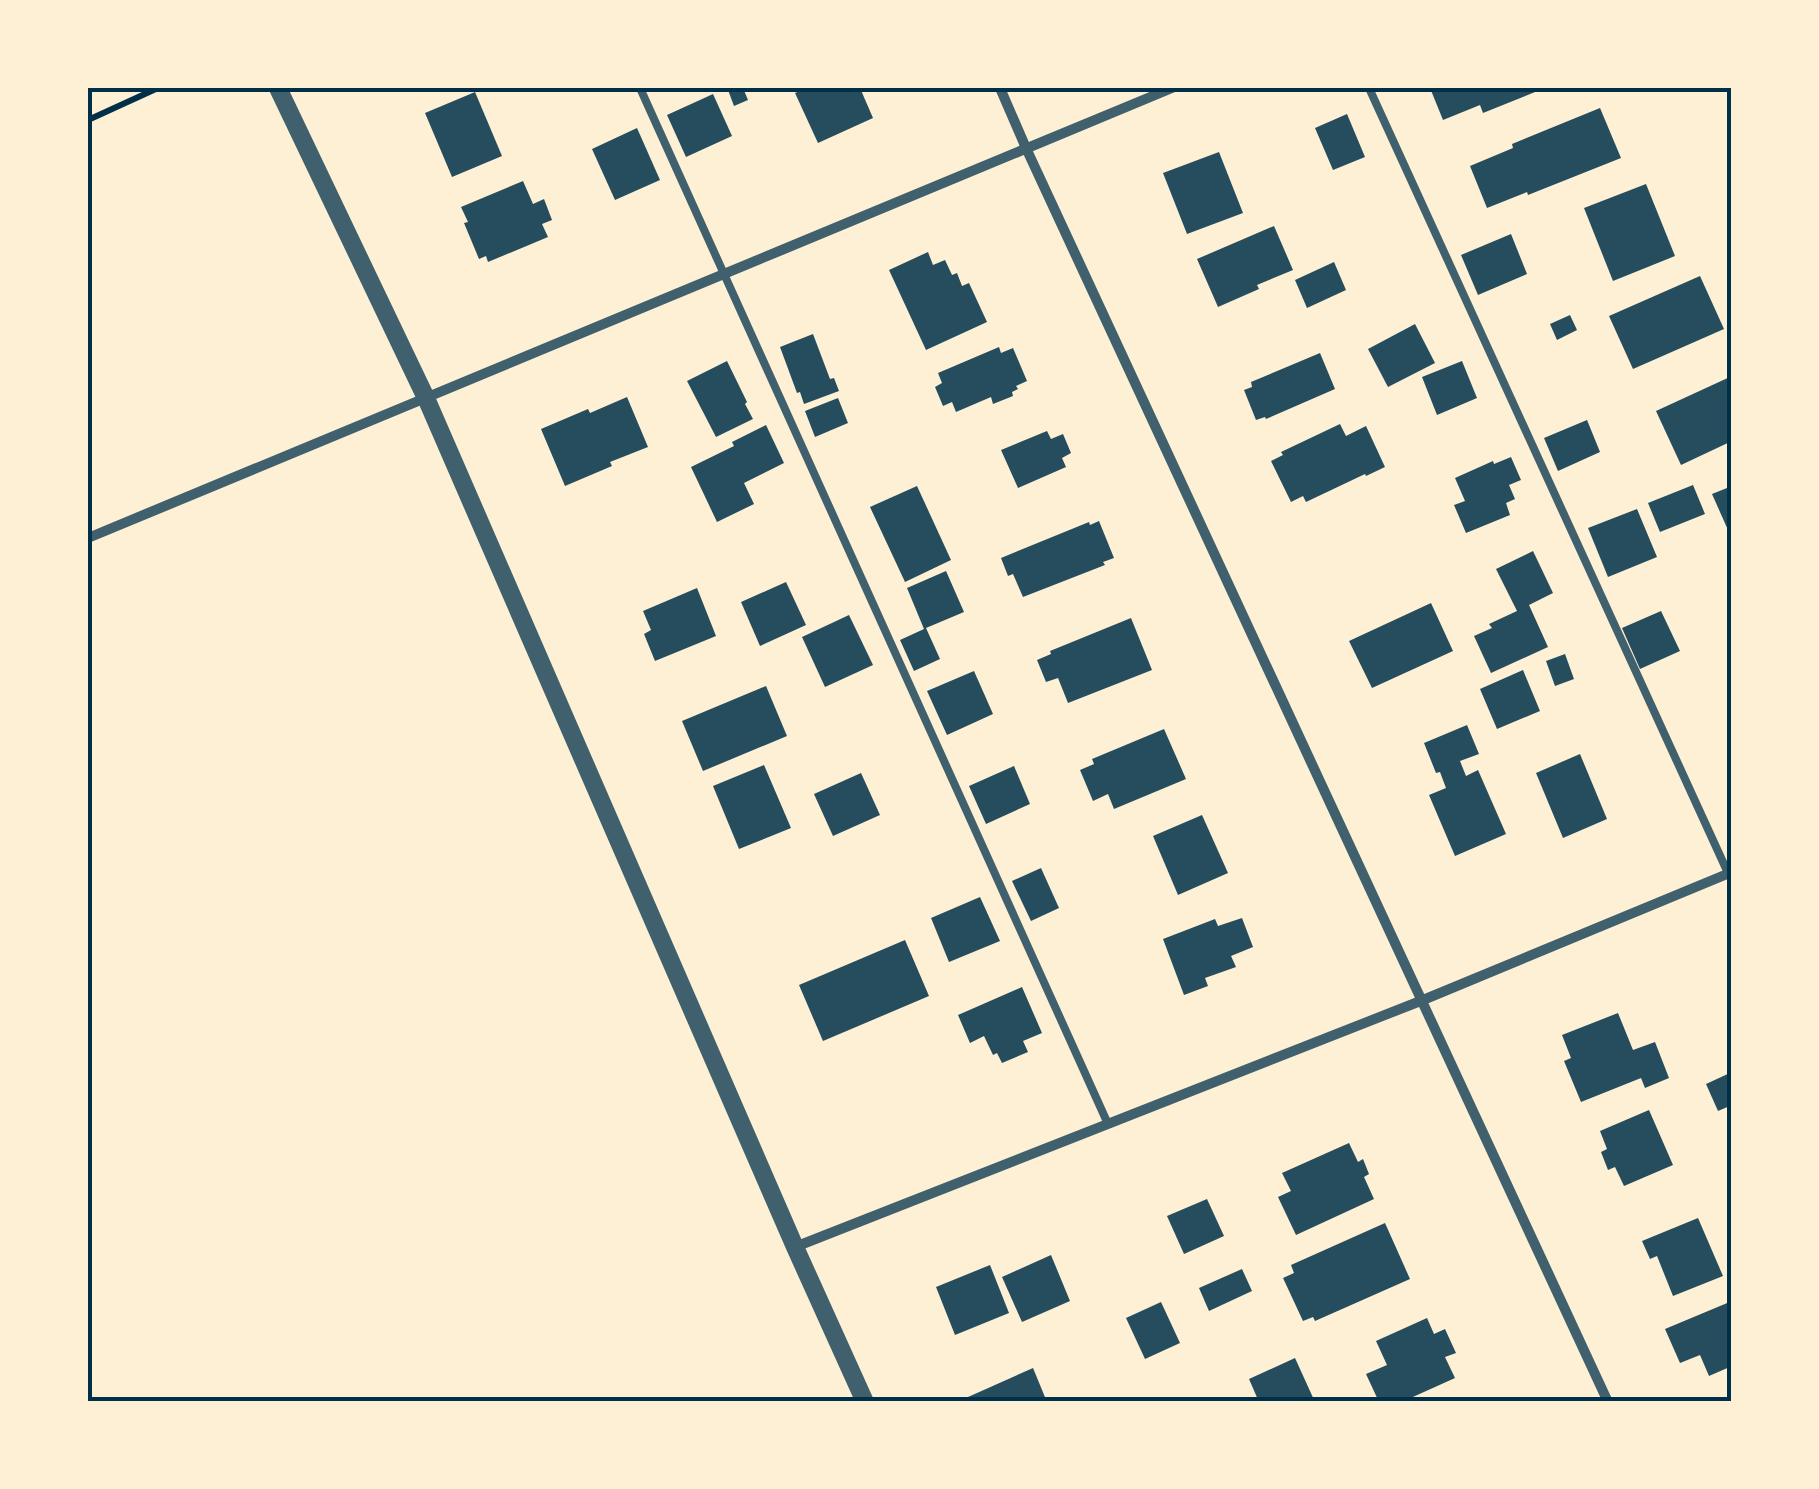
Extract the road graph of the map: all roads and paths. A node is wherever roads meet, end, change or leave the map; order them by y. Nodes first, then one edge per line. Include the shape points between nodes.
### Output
1 (158, 88) edge
2 (278, 88) edge
3 (640, 88) edge
4 (1000, 88) edge
5 (1172, 88) edge
6 (1370, 88) edge
7 (88, 120) edge
8 (1026, 148) junction
9 (725, 274) junction
10 (426, 398) junction
11 (88, 538) edge
12 (1730, 872) edge
13 (1423, 1000) junction
14 (1108, 1124) junction
15 (794, 1248) junction
16 (866, 1402) edge
17 (1608, 1402) edge

1 - 7 path
2 - 10 street
3 - 9 lane
4 - 8 street
5 - 8 street
6 - 12 lane
8 - 9 street
8 - 13 street
9 - 10 street
9 - 14 lane
10 - 11 street
10 - 15 street
12 - 13 street
13 - 14 street
13 - 17 street
14 - 15 street
15 - 16 street

